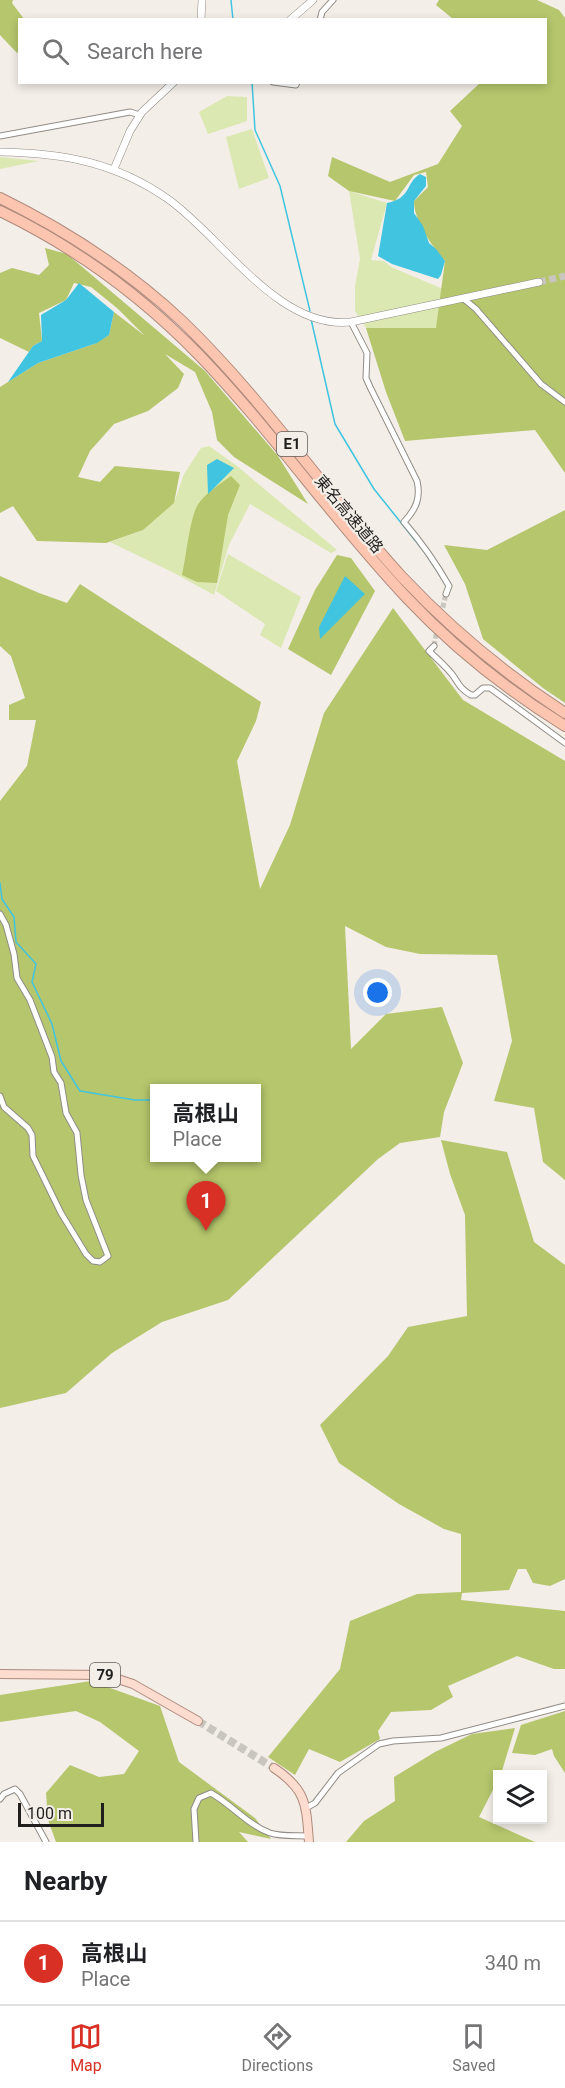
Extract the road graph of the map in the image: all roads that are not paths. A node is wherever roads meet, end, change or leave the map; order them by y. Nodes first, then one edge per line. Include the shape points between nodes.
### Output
1 (202, 0) edge
2 (313, 0) edge
3 (333, 0) edge
4 (201, 18) edge
5 (292, 18) edge
6 (320, 18) edge
7 (172, 84) edge
8 (140, 116) junction
9 (0, 135) edge
10 (0, 152) edge
11 (114, 169) junction
12 (0, 198) edge
13 (0, 211) edge
14 (539, 282) tunnel mouth
15 (464, 299) junction
16 (351, 322) junction
17 (565, 402) edge
18 (446, 594) tunnel mouth
19 (434, 646) tunnel mouth
20 (565, 713) edge
21 (565, 726) edge
22 (565, 743) edge
23 (0, 914) edge
24 (0, 1096) edge
25 (0, 1674) edge
26 (565, 1707) edge
27 (198, 1721) tunnel mouth
28 (274, 1768) tunnel mouth
29 (0, 1799) edge
30 (306, 1808) junction
31 (309, 1839) edge
32 (46, 1842) edge
33 (196, 1842) edge

1 - 4 street
2 - 5 street
3 - 6 street
7 - 8 street
8 - 9 street via 130,112
8 - 11 street
10 - 11 street via 49,153
11 - 16 street via 168,199 191,217 280,301 311,317
12 - 20 highway, 東名高速道路 / E1 via 102,257 181,321 257,402 381,553 436,612 498,667
13 - 21 highway, 東名高速道路 / E1 via 93,264 168,325 231,390 370,558 421,612 485,670
14 - 15 street
15 - 16 street
15 - 17 street via 541,384
16 - 18 street via 367,354 366,378 417,481 418,500 404,522 443,575 449,586
19 - 22 street via 429,651 464,691 475,695 490,688
23 - 24 street via 14,954 17,978 30,1000 61,1083 66,1113 77,1133 86,1200 108,1256 100,1262 86,1254 61,1213 33,1156 32,1135 4,1107
25 - 27 main road, 79 via 106,1675 133,1684
26 - 30 street via 441,1738 379,1744 338,1773 315,1803
28 - 30 main road via 300,1790
29 - 32 street via 15,1789
30 - 31 main road
31 - 33 street via 271,1834 211,1793 199,1798 194,1809

